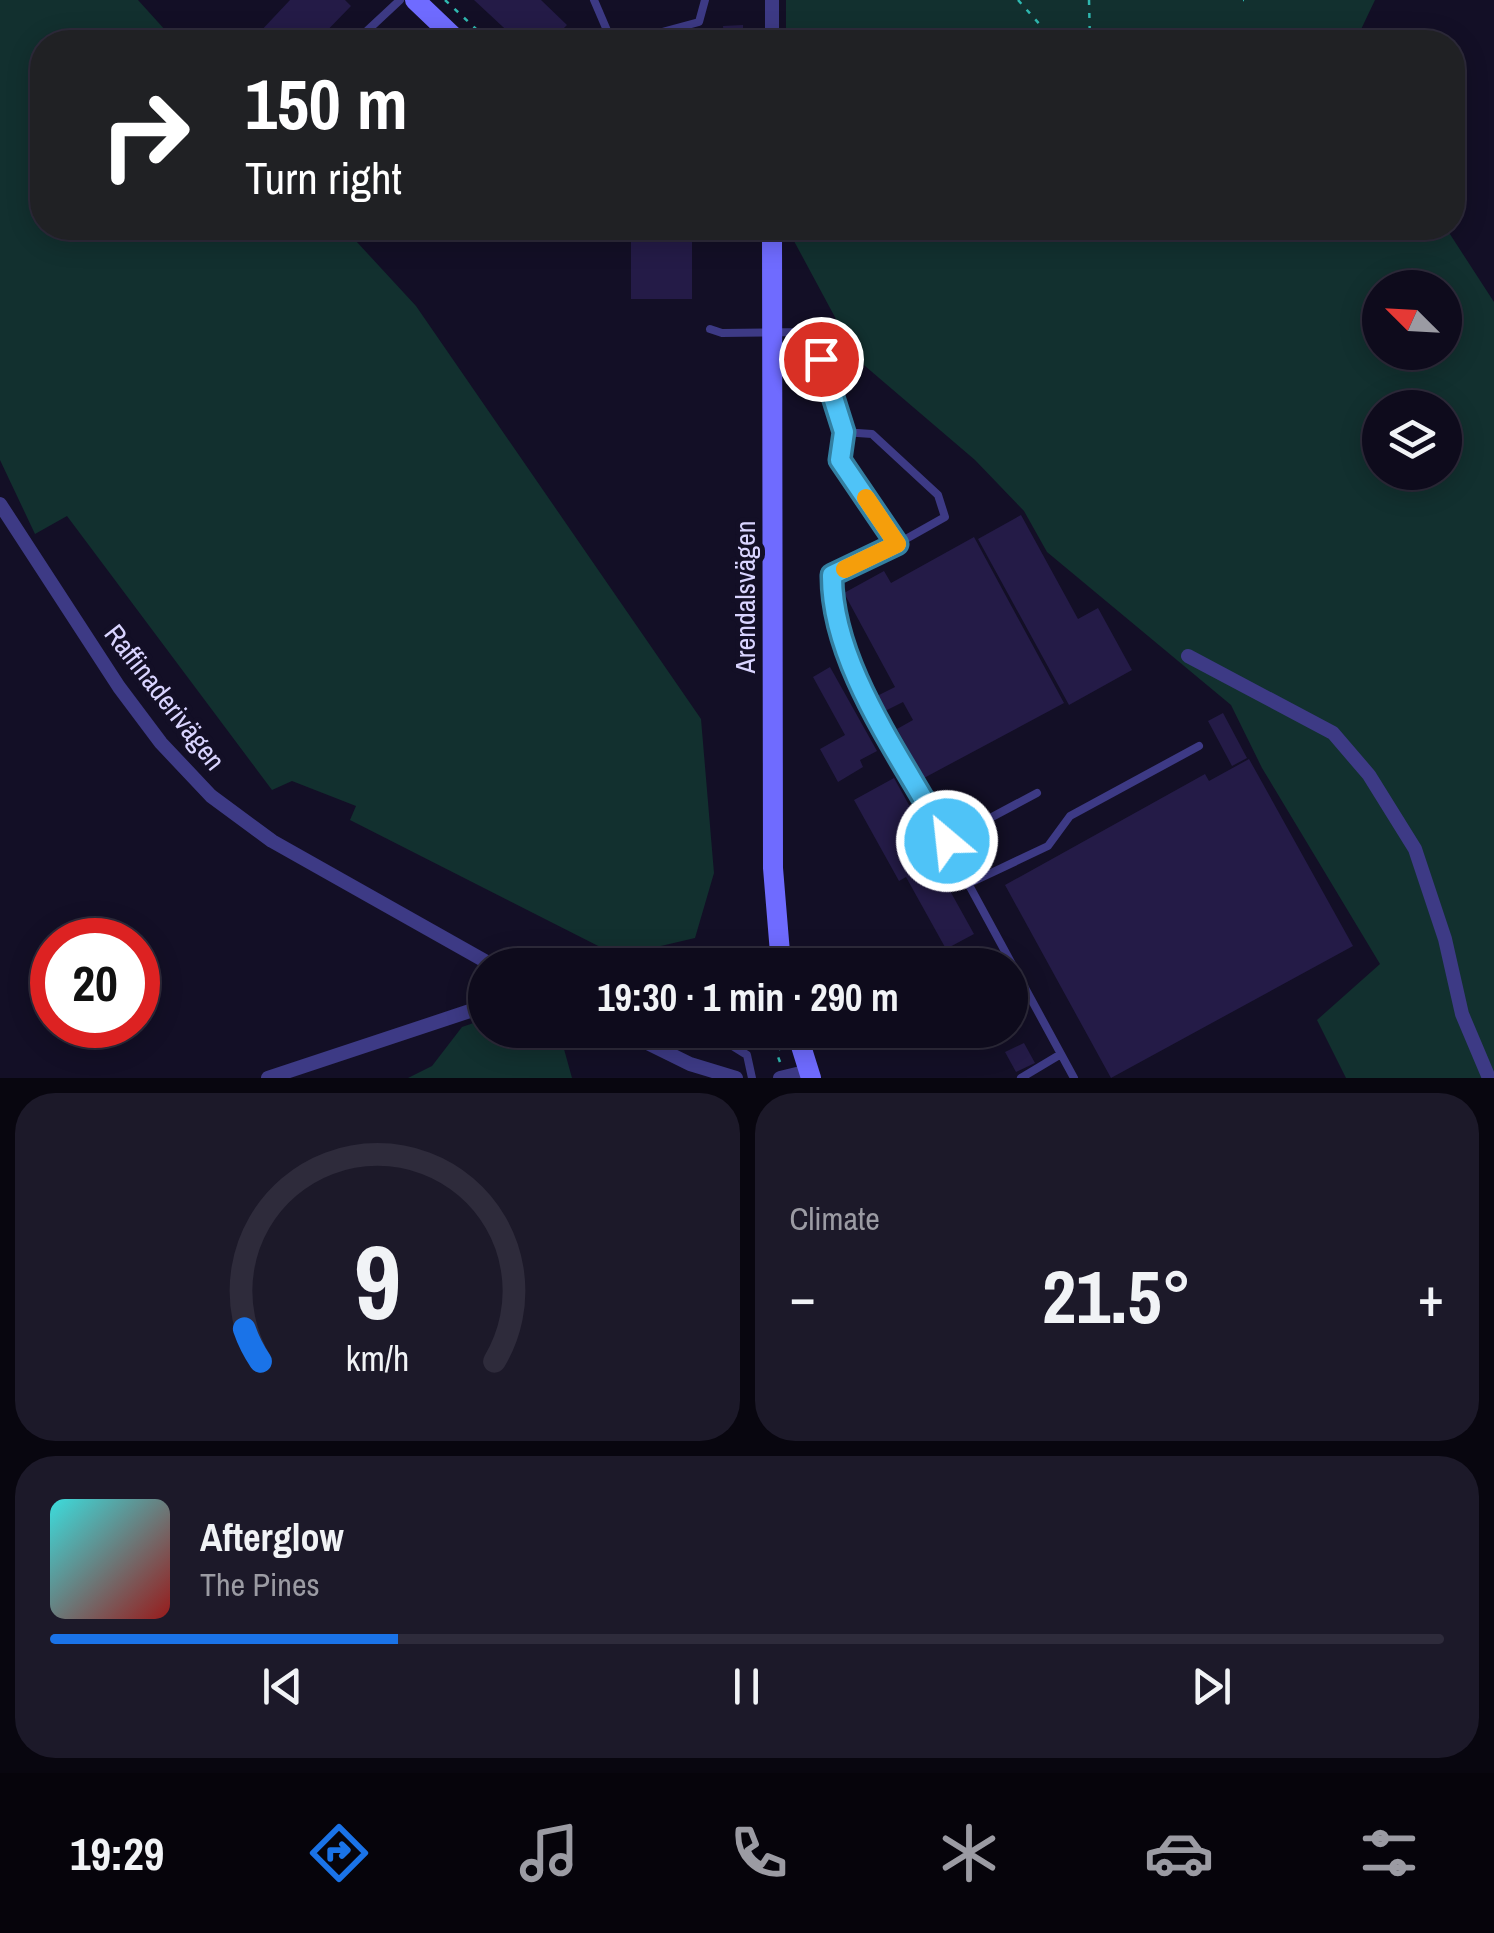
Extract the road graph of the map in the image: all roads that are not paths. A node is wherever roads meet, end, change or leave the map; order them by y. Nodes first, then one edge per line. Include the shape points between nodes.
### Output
1 (400, 0) edge
2 (415, 0) edge
3 (594, 0) edge
4 (705, 0) edge
5 (772, 0) edge
6 (367, 30) edge
7 (446, 30) edge
8 (607, 30) edge
9 (669, 30) edge
10 (772, 30) edge
11 (772, 240) edge
12 (710, 329) dead end
13 (772, 332) junction
14 (844, 432) junction
15 (0, 504) edge
16 (897, 544) junction
17 (1188, 656) dead end
18 (1199, 746) dead end
19 (1037, 793) dead end
20 (947, 841) junction
21 (970, 883) junction
22 (779, 948) edge
23 (468, 951) edge
24 (468, 1012) edge
25 (660, 1048) edge
26 (738, 1048) edge
27 (797, 1048) edge
28 (1061, 1054) junction
29 (810, 1075) edge
30 (782, 1077) edge
31 (268, 1078) edge
32 (736, 1078) edge
33 (752, 1078) edge
34 (1021, 1078) edge
35 (1074, 1078) edge
36 (1488, 1078) edge

1 - 6 lane
2 - 7 street
3 - 8 lane
4 - 9 lane via 699,22
5 - 10 street
11 - 13 street, Arendalsvägen
12 - 13 lane
13 - 14 lane via 812,332
13 - 22 street, Arendalsvägen via 772,868
14 - 16 lane via 840,460
14 - 16 lane via 872,434 938,494 945,517
15 - 23 street, Raffinaderivägen via 119,687 210,796 272,841
16 - 20 lane via 832,575 832,602 846,657
17 - 36 street via 1333,733 1369,775 1415,849 1462,1014
18 - 21 lane via 1070,816 1048,846
19 - 20 lane
20 - 21 lane
21 - 28 lane
24 - 31 street
25 - 32 street
26 - 33 lane
27 - 29 street
28 - 34 lane
28 - 35 lane
29 - 30 street

